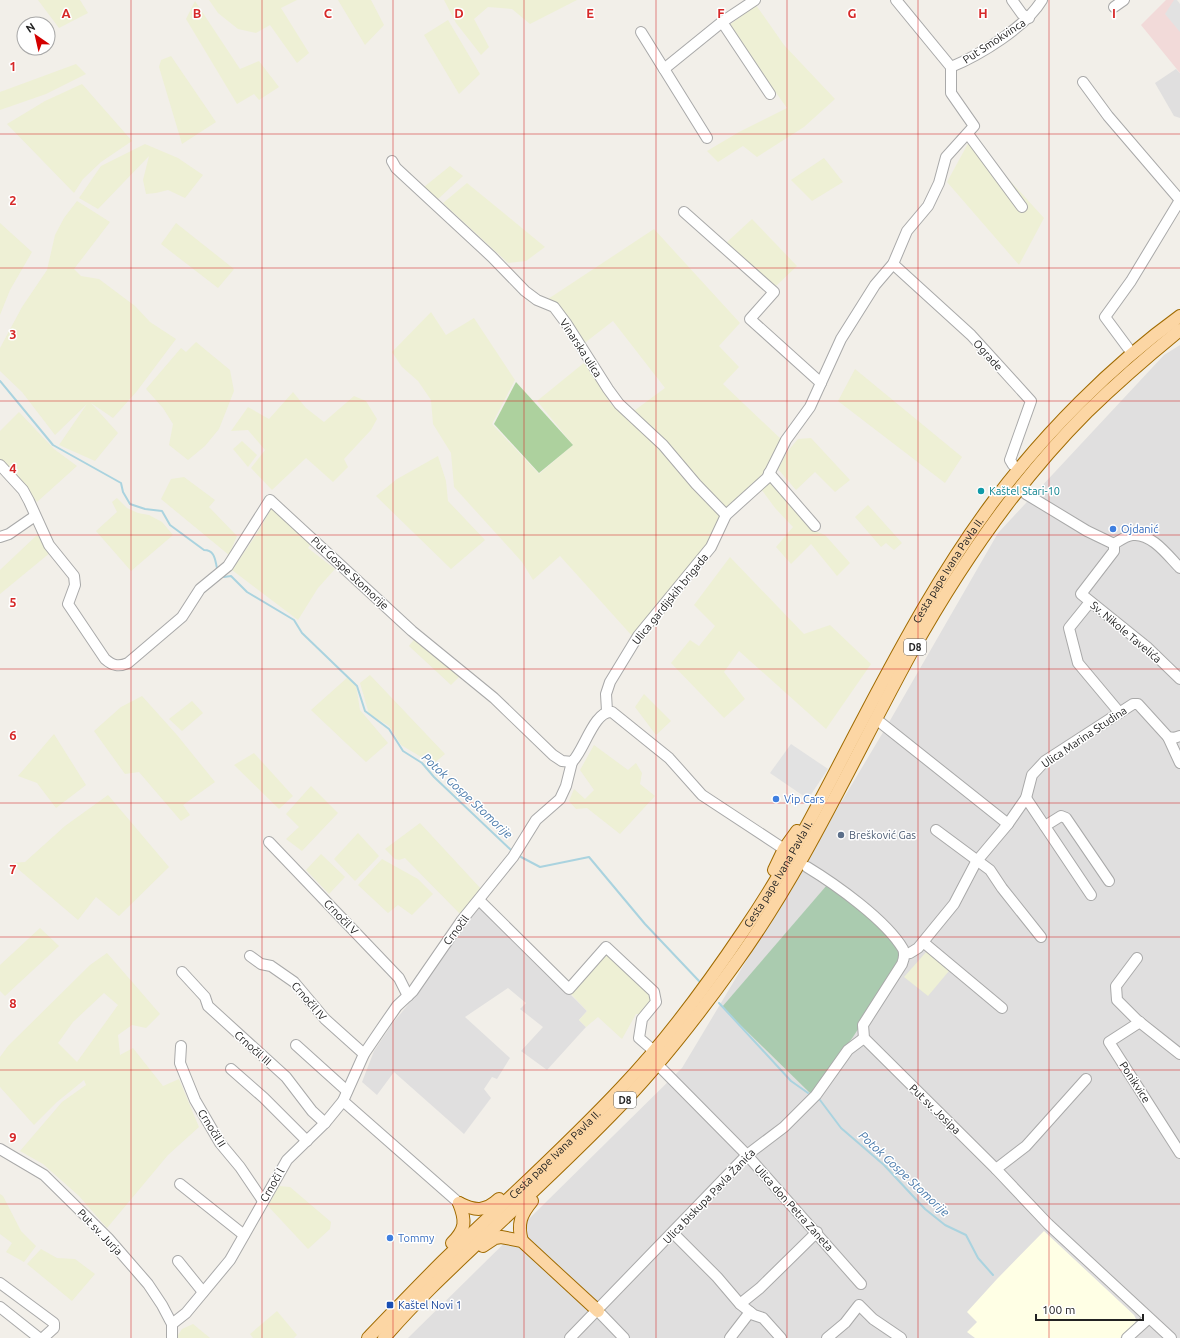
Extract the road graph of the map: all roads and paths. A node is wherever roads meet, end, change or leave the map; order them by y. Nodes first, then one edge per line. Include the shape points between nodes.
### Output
1 (755, 0) edge
2 (896, 0) edge
3 (1012, 0) edge
4 (1042, 0) edge
5 (1124, 0) edge
6 (1114, 8) dead end
7 (1029, 18) junction
8 (722, 22) junction
9 (641, 32) dead end
10 (951, 67) junction
11 (664, 69) junction
12 (1083, 82) dead end
13 (770, 94) dead end
14 (968, 134) junction
15 (707, 138) dead end
16 (392, 161) dead end
17 (1180, 200) edge
18 (1022, 207) dead end
19 (684, 212) dead end
20 (893, 264) junction
21 (1180, 316) edge
22 (1180, 330) edge
23 (1128, 348) dead end
24 (821, 383) junction
25 (0, 465) edge
26 (1013, 465) dead end
27 (769, 473) junction
28 (1026, 494) dead end
29 (726, 515) junction
30 (35, 516) junction
31 (815, 526) dead end
32 (0, 537) edge
33 (1114, 544) junction
34 (1180, 568) edge
35 (1090, 602) junction
36 (1180, 679) edge
37 (607, 711) junction
38 (1119, 712) junction
39 (876, 719) junction
40 (1180, 736) edge
41 (1168, 737) junction
42 (572, 762) junction
43 (1180, 763) edge
44 (841, 786) junction
45 (1026, 798) junction
46 (810, 820) junction
47 (1008, 824) junction
48 (1045, 826) junction
49 (936, 830) dead end
50 (269, 842) dead end
51 (784, 849) junction
52 (976, 862) junction
53 (806, 867) junction
54 (1109, 881) dead end
55 (775, 882) junction
56 (1091, 895) dead end
57 (778, 899) junction
58 (479, 900) junction
59 (1041, 937) dead end
60 (923, 942) junction
61 (904, 954) junction
62 (250, 956) dead end
63 (1137, 958) dead end
64 (182, 972) dead end
65 (408, 996) junction
66 (1002, 1008) dead end
67 (1140, 1022) junction
68 (864, 1038) junction
69 (296, 1045) dead end
70 (181, 1046) dead end
71 (654, 1051) junction
72 (364, 1054) junction
73 (1180, 1054) edge
74 (658, 1065) junction
75 (231, 1069) dead end
76 (1086, 1079) dead end
77 (347, 1091) junction
78 (343, 1101) junction
79 (325, 1123) junction
80 (307, 1140) junction
81 (0, 1149) edge
82 (1180, 1153) edge
83 (747, 1155) junction
84 (996, 1169) junction
85 (180, 1184) dead end
86 (538, 1187) junction
87 (519, 1189) junction
88 (263, 1201) junction
89 (458, 1203) junction
90 (817, 1232) junction
91 (673, 1233) junction
92 (244, 1235) junction
93 (522, 1241) junction
94 (178, 1261) dead end
95 (440, 1264) junction
96 (456, 1264) junction
97 (0, 1283) edge
98 (861, 1284) dead end
99 (203, 1292) junction
100 (740, 1304) junction
101 (0, 1307) edge
102 (598, 1311) junction
103 (750, 1312) junction
104 (1148, 1319) junction
105 (172, 1324) junction
106 (899, 1336) edge
107 (39, 1338) edge
108 (43, 1338) edge
109 (172, 1338) edge
110 (368, 1338) edge
111 (384, 1338) edge
112 (570, 1338) edge
113 (624, 1338) edge
114 (730, 1338) edge
115 (781, 1338) edge
116 (827, 1338) edge
117 (1127, 1338) edge
118 (1171, 1338) edge

1 - 8 street
2 - 10 street, Put Smokvinca
3 - 7 street via 1022,14
4 - 7 street, Put Smokvinca
5 - 6 street
7 - 10 street, Put Smokvinca via 967,61
8 - 11 street
8 - 13 street
9 - 11 street
10 - 14 street via 951,93 974,126
11 - 15 street
12 - 17 street via 1108,116
14 - 18 street
14 - 20 street, Ulica gardijskih brigada via 946,157 939,183 928,206 907,231
16 - 29 street, Vinarska ulica via 396,168 525,291 537,300 554,307 612,394 663,444
17 - 23 street via 1131,281 1105,317
19 - 24 street via 774,292 750,319
20 - 24 street, Ulica gardijskih brigada via 875,285 841,339
20 - 26 street, Ograde via 971,335 1031,401 1010,460
21 - 46 main road, Cesta pape Ivana Pavla II. / D8 via 1154,336 1079,404 1026,461 993,502 915,623
22 - 39 main road, Cesta pape Ivana Pavla II. / D8 via 1087,412 1020,489 940,605
24 - 27 street, Ulica gardijskih brigada via 810,407 786,440
25 - 30 street, Put Gospe Stomorije via 22,490
27 - 29 street, Ulica gardijskih brigada via 767,478
27 - 31 street
28 - 33 street via 1087,532
29 - 37 street, Ulica gardijskih brigada via 712,547 638,636 610,682 606,694
30 - 32 street via 9,534
30 - 42 street, Put Gospe Stomorije via 49,545 74,576 75,585 68,604 105,659 118,666 128,663 182,617 200,588 228,566 270,500 412,632 494,698 553,755 562,761
33 - 34 street via 1133,535 1142,536 1159,545
33 - 35 street, Sv. Nikole Tavelića via 1114,551 1081,594
35 - 36 street, Sv. Nikole Tavelića via 1148,648
35 - 38 street via 1069,628 1078,663
37 - 42 street via 601,715
37 - 51 street via 617,714 669,758 702,795
38 - 41 street, Ulica Marina Studina via 1138,704
38 - 45 street, Ulica Marina Studina via 1045,761 1032,775
39 - 44 main road, Cesta pape Ivana Pavla II. / D8
39 - 47 street
40 - 41 street
41 - 43 street
42 - 58 street, Crnočil via 560,799 536,820 513,857
44 - 53 main road via 836,808
44 - 57 main road, Cesta pape Ivana Pavla II. / D8
45 - 47 street, Ulica Marina Studina
45 - 48 street
46 - 51 main road via 796,831
46 - 55 main road, Cesta pape Ivana Pavla II. / D8
47 - 52 street, Ulica Marina Studina
48 - 54 street via 1061,816 1066,818
48 - 56 street
49 - 52 street
50 - 65 street, Crnočil V via 399,978
51 - 55 main road via 774,871
52 - 59 street via 990,870
52 - 60 street, Ulica Marina Studina via 954,904
53 - 57 main road via 792,891
53 - 61 street via 882,924
55 - 71 main road, Cesta pape Ivana Pavla II. / D8 via 697,997
57 - 74 main road, Cesta pape Ivana Pavla II. / D8 via 733,967
58 - 65 street, Crnočil
58 - 71 street via 569,989 606,947 654,992 656,1002 642,1019 639,1038
60 - 61 street, Ulica Marina Studina via 910,953
60 - 66 street
61 - 68 street via 902,964 863,1025
62 - 72 street, Crnočil IV via 261,964 271,966 294,982 325,1019
63 - 67 street via 1116,986 1117,1000
64 - 79 street, Crnočil III via 206,997 208,1006 286,1077 312,1111
65 - 72 street, Crnočil via 397,1006
67 - 73 street
67 - 82 street, Ponikvice via 1109,1042
68 - 83 street, Ulica biskupa Pavla Žanića via 852,1045 816,1095 784,1127
68 - 84 street, Put sv. Josipa
69 - 77 street
70 - 88 street, Crnočil II via 180,1063 195,1100 220,1143
71 - 87 main road, Cesta pape Ivana Pavla II. / D8 via 624,1086
72 - 77 street, Crnočil
74 - 83 street, Ulica don Petra Zaneta
74 - 86 main road, Cesta pape Ivana Pavla II. / D8 via 610,1117
75 - 80 street
76 - 84 street via 1026,1146
77 - 78 street, Crnočil
78 - 79 street, Crnoči l
78 - 89 street
79 - 80 street, Crnoči l
80 - 88 street, Crnoči l via 287,1160
81 - 105 street, Put sv. Jurja via 44,1175 108,1238 148,1284
83 - 90 street, Ulica don Petra Zaneta
83 - 91 street, Ulica biskupa Pavla Žanića
84 - 104 street, Put sv. Josipa via 1048,1224
85 - 92 street
86 - 93 main road via 534,1199 525,1209 520,1221 519,1232
86 - 96 main road, Cesta pape Ivana Pavla II. / D8
87 - 89 main road via 506,1193 490,1207 469,1208
87 - 95 main road, Cesta pape Ivana Pavla II. / D8
88 - 92 street, Crnoči l
89 - 95 main road via 464,1222 461,1234 443,1252
90 - 98 street, Ulica don Petra Zaneta
90 - 100 street
91 - 100 street
91 - 102 street, Ulica biskupa Pavla Žanića
92 - 99 street, Crnoči l via 230,1260
93 - 96 main road via 495,1238 466,1262
93 - 102 main road
94 - 99 street
95 - 110 main road, Cesta pape Ivana Pavla II. / D8
96 - 111 main road, Cesta pape Ivana Pavla II. / D8
97 - 108 street via 54,1323 54,1328
99 - 105 street, Crnoči l via 186,1313
100 - 103 street
101 - 107 street
102 - 112 street, Ulica biskupa Pavla Žanića
102 - 113 street
103 - 114 street
103 - 115 street via 763,1318
104 - 117 street
104 - 118 street, Put sv. Josipa
105 - 109 street, Put sv. Jurja
106 - 116 street via 873,1319 859,1305 845,1323

